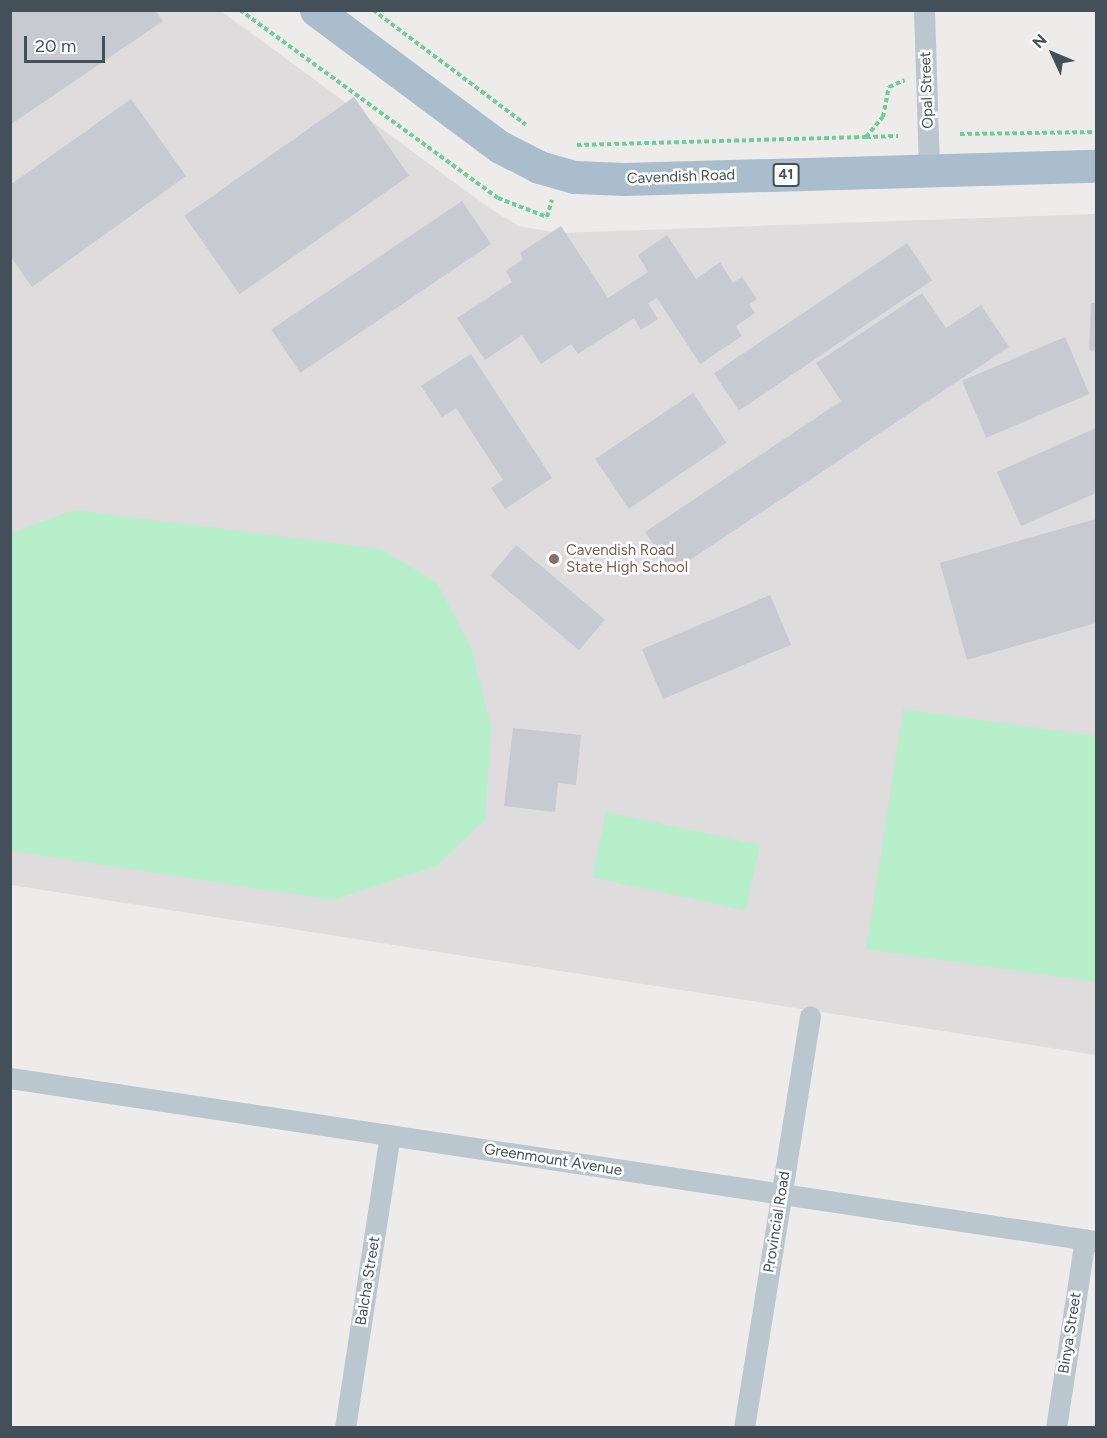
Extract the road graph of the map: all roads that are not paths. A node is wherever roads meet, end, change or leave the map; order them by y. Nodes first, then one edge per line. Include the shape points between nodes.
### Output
1 (316, 10) edge
2 (924, 10) edge
3 (1096, 166) edge
4 (929, 170) junction
5 (810, 1016) dead end
6 (10, 1078) edge
7 (390, 1135) junction
8 (782, 1194) junction
9 (1091, 1240) edge
10 (345, 1428) edge
11 (744, 1428) edge
12 (1056, 1428) edge

1 - 4 main road, Cavendish Road / 41 via 500,147 551,171 624,179
2 - 4 street, Opal Street
3 - 4 main road, Cavendish Road / 41
5 - 8 street, Provincial Road
6 - 7 street, Greenmount Avenue
7 - 8 street, Greenmount Avenue
7 - 10 street, Balcha Street
8 - 9 street, Greenmount Avenue
8 - 11 street, Provincial Road
9 - 12 street, Binya Street

